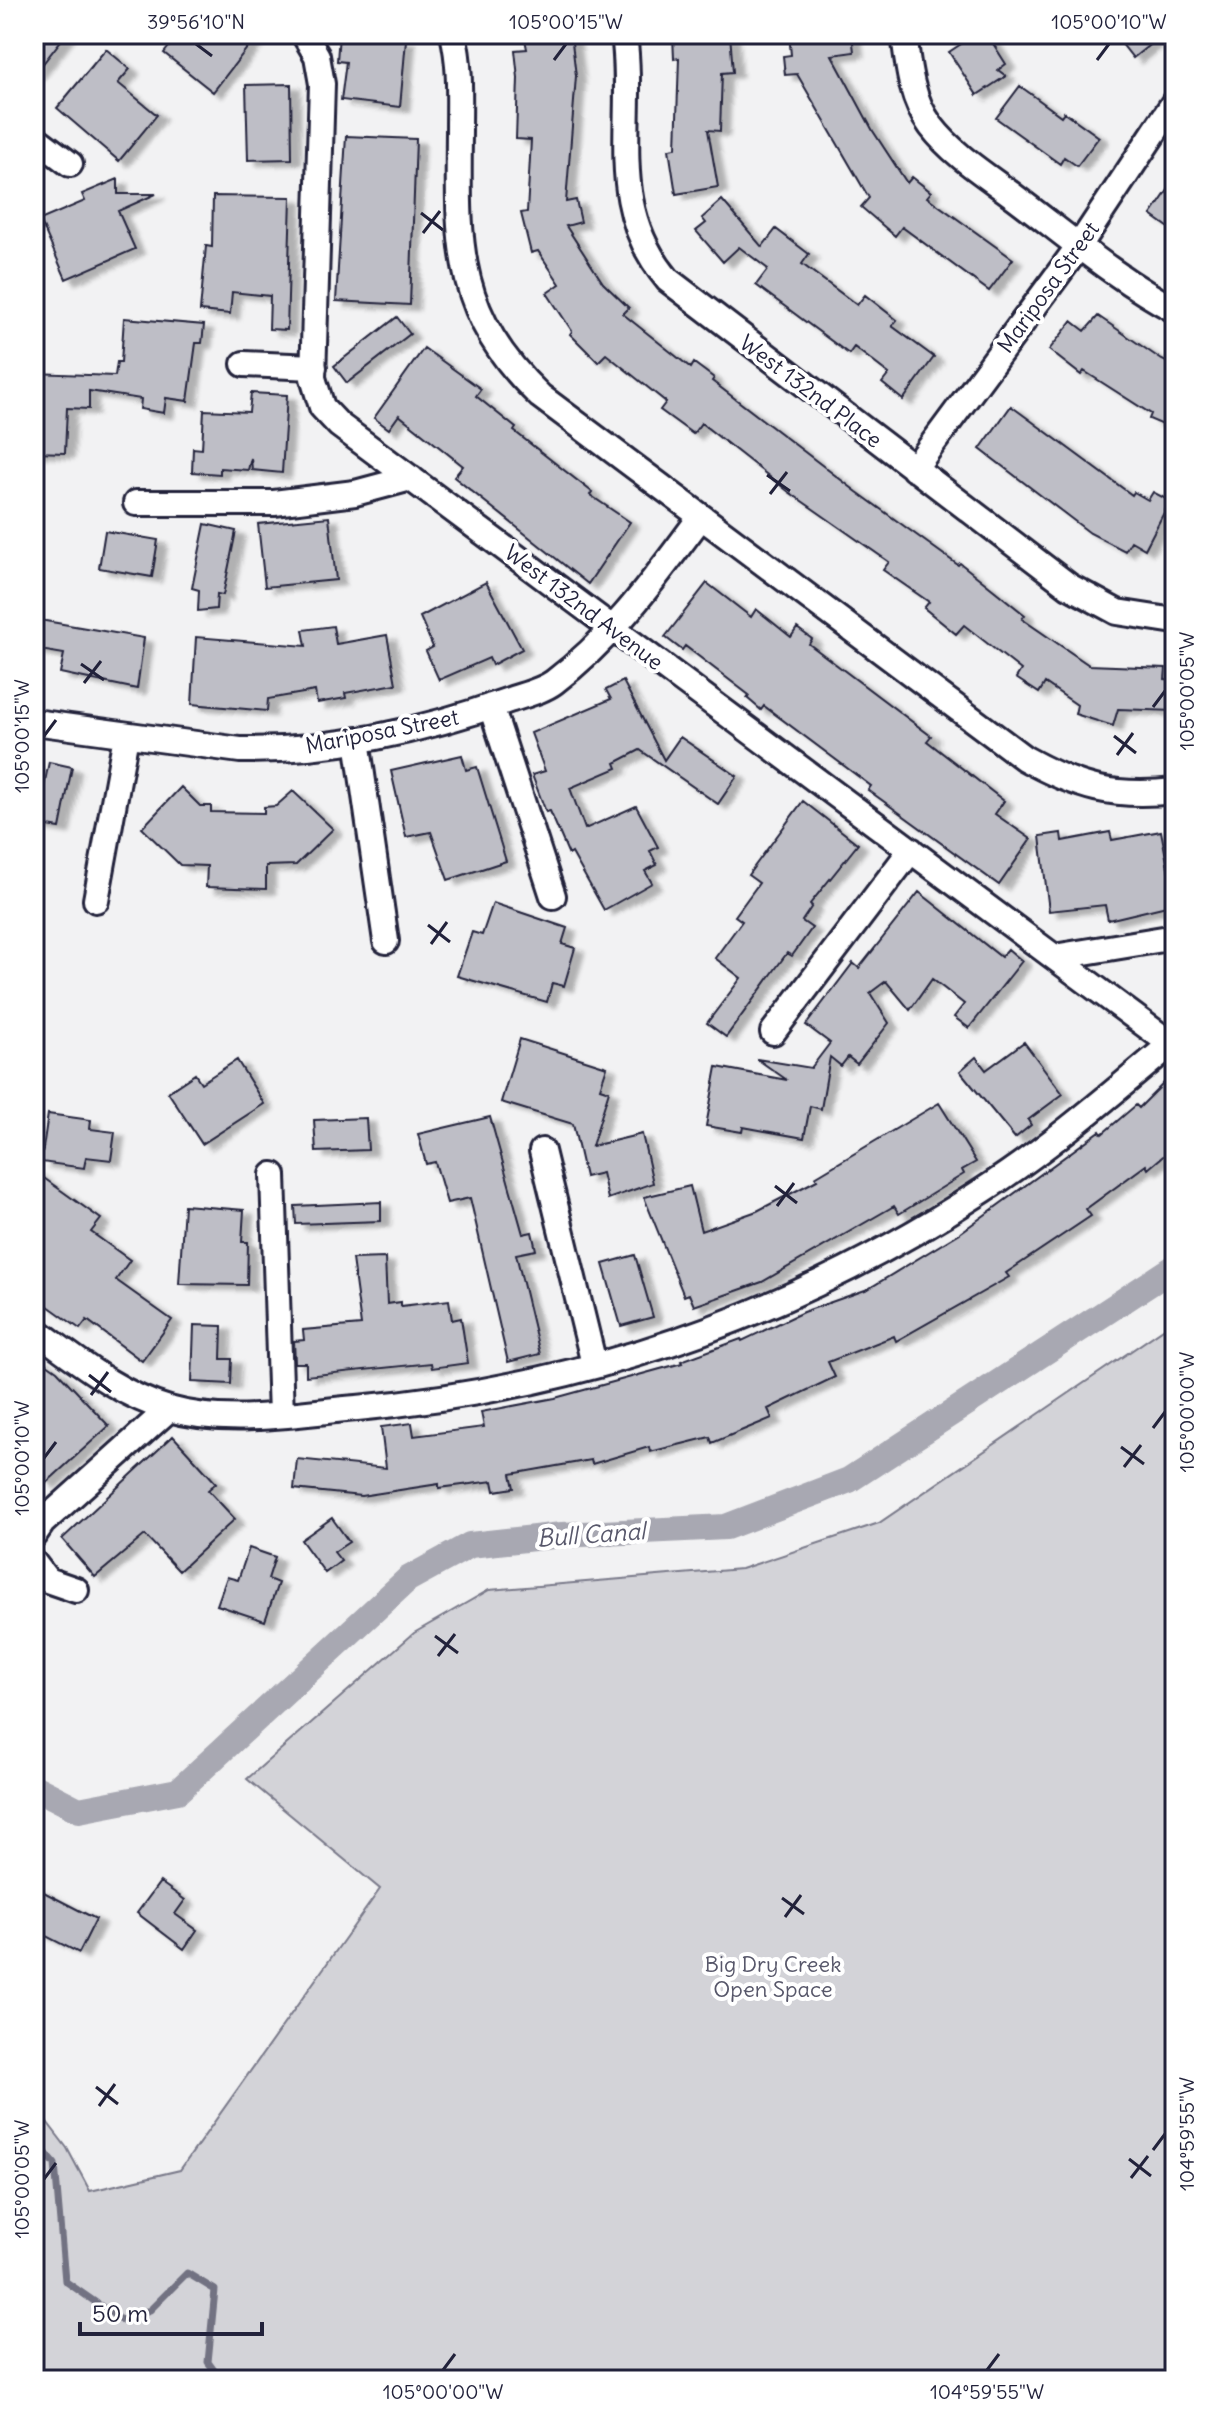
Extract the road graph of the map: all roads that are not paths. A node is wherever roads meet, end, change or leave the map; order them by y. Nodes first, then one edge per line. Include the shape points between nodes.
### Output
1 (304, 34) edge
2 (453, 34) edge
3 (624, 34) edge
4 (904, 34) edge
5 (1175, 101) edge
6 (34, 137) edge
7 (70, 164) dead end
8 (1079, 246) junction
9 (1175, 310) edge
10 (244, 364) dead end
11 (314, 367) junction
12 (914, 469) junction
13 (411, 478) junction
14 (136, 503) dead end
15 (700, 518) junction
16 (1175, 621) edge
17 (615, 630) junction
18 (491, 706) junction
19 (34, 722) edge
20 (126, 736) junction
21 (357, 740) junction
22 (1175, 791) edge
23 (911, 850) junction
24 (553, 896) dead end
25 (96, 900) dead end
26 (1175, 937) edge
27 (386, 941) dead end
28 (1054, 957) junction
29 (773, 1032) dead end
30 (1173, 1045) edge
31 (542, 1151) dead end
32 (273, 1175) dead end
33 (34, 1329) edge
34 (594, 1364) junction
35 (169, 1409) junction
36 (281, 1415) junction
37 (34, 1535) edge
38 (34, 1563) edge
39 (76, 1590) dead end

1 - 11 street, West 132nd Avenue via 317,56 322,84
2 - 15 street via 460,79 461,253 490,338 540,396
3 - 12 street, West 132nd Place via 627,192 653,263 686,296
4 - 8 street via 918,104 932,128
5 - 8 street, Mariposa Street
6 - 7 street
8 - 9 street
8 - 12 street, Mariposa Street
10 - 11 street
11 - 13 street, West 132nd Avenue via 322,407
12 - 16 street, West 132nd Place via 1098,603 1138,618
13 - 14 street via 355,493 274,503
13 - 17 street, West 132nd Avenue
15 - 17 street, Mariposa Street
15 - 22 street via 1024,758 1098,791
17 - 18 street, Mariposa Street via 551,685
17 - 23 street, West 132nd Avenue
18 - 21 street, Mariposa Street
18 - 24 street
19 - 20 street, Mariposa Street
20 - 21 street, Mariposa Street via 240,750
20 - 25 street
21 - 27 street
23 - 28 street, West 132nd Avenue
23 - 29 street
26 - 28 street
28 - 30 street, West 132nd Avenue
30 - 34 street via 985,1190 923,1228 732,1322
31 - 34 street
32 - 36 street
33 - 35 street via 103,1378
34 - 36 street via 444,1400
35 - 36 street
35 - 37 street
38 - 39 street via 47,1580

